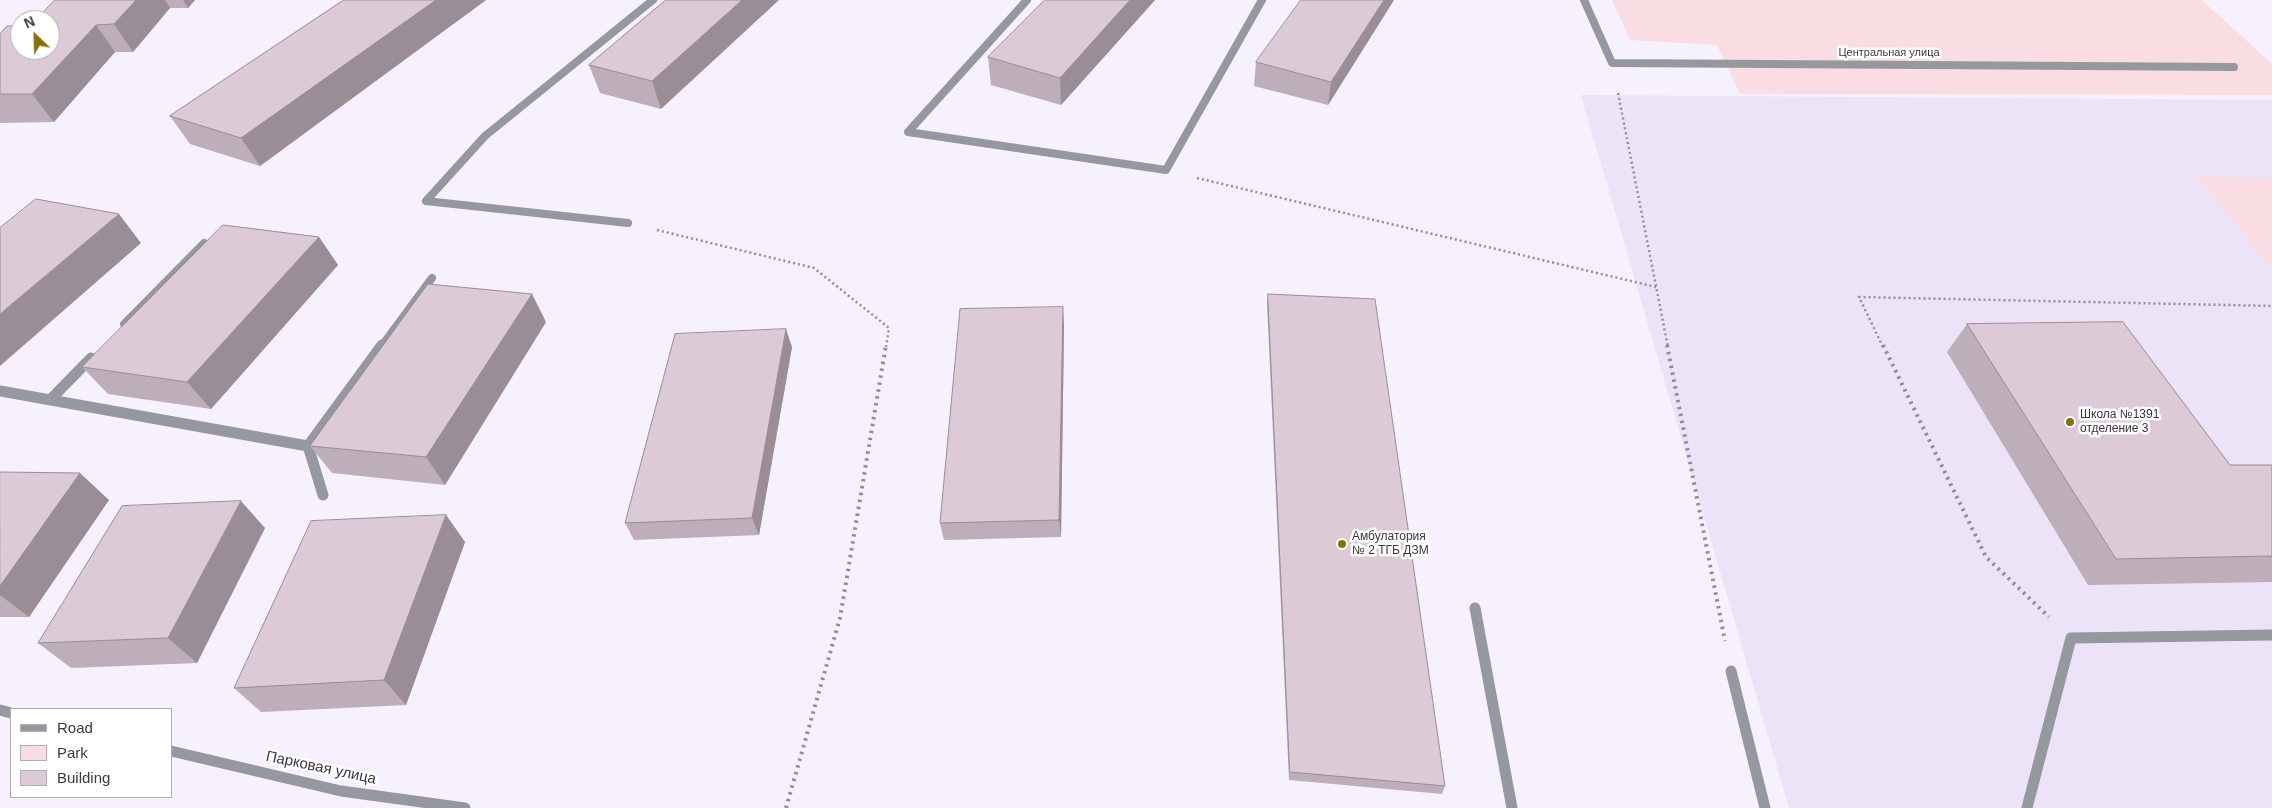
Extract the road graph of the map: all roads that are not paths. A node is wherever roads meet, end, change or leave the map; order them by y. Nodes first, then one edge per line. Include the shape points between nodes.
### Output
1 (653, 0) edge
2 (1027, 0) edge
3 (1262, 0) edge
4 (1584, 0) edge
5 (2234, 67) dead end
6 (628, 223) road end
7 (204, 243) edge
8 (432, 278) dead end
9 (117, 332) edge
10 (97, 352) edge
11 (0, 391) edge
12 (50, 400) junction
13 (308, 446) junction
14 (324, 495) dead end
15 (1475, 608) dead end
16 (2272, 635) edge
17 (1731, 671) road end
18 (172, 751) edge
19 (465, 808) edge
20 (1512, 808) edge
21 (1765, 808) edge
22 (2027, 808) edge

1 - 6 street via 484,136 426,201
2 - 3 street via 908,132 1166,170
4 - 5 street, Центральная улица via 1612,63
7 - 9 street
8 - 13 street
10 - 12 street
11 - 12 street
12 - 13 street
13 - 14 street
15 - 20 street
16 - 22 street via 2071,638
17 - 21 street
18 - 19 street, Парковая улица via 341,791

